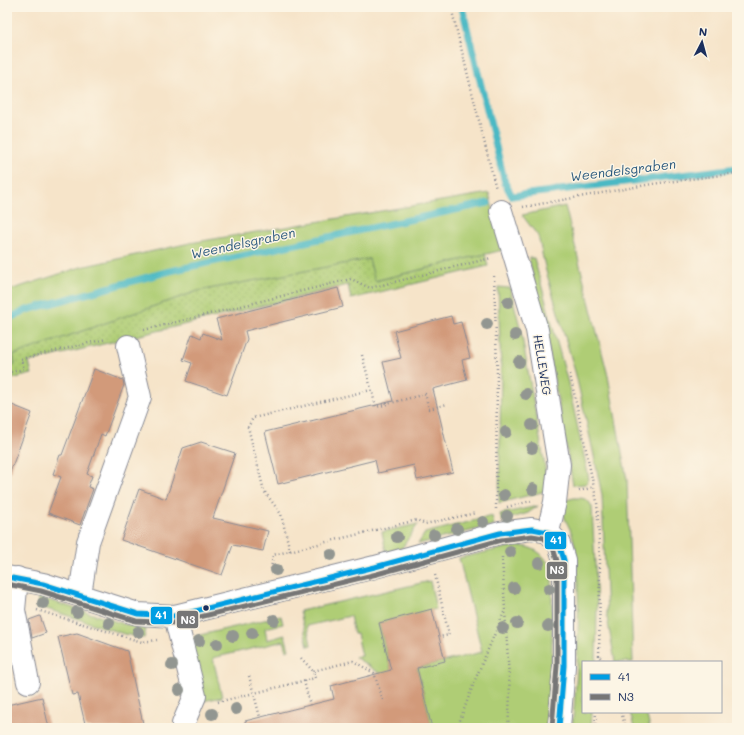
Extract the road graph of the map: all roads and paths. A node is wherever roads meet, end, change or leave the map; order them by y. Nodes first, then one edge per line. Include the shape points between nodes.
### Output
1 (451, 7) edge
2 (737, 173) edge
3 (501, 211) junction
4 (514, 253) junction
5 (494, 276) dead end
6 (127, 338) junction
7 (362, 355) dead end
8 (7, 373) edge
9 (371, 390) junction
10 (447, 404) dead end
11 (594, 487) dead end
12 (556, 496) junction
13 (496, 510) junction
14 (489, 511) dead end
15 (482, 512) dead end
16 (548, 532) junction
17 (500, 533) junction
18 (290, 551) junction
19 (435, 575) dead end
20 (12, 577) edge
21 (266, 593) junction
22 (80, 596) junction
23 (506, 608) junction
24 (175, 616) junction
25 (439, 637) dead end
26 (600, 656) junction
27 (301, 658) dead end
28 (599, 661) edge
29 (603, 661) edge
30 (313, 671) junction
31 (249, 676) dead end
32 (304, 681) junction
33 (28, 682) dead end
34 (253, 693) junction
35 (383, 700) dead end
36 (221, 701) dead end
37 (310, 705) dead end
38 (596, 713) edge
39 (621, 713) edge
40 (260, 717) dead end
41 (184, 728) edge
42 (457, 728) edge
43 (508, 728) edge
44 (559, 728) edge
45 (595, 728) edge
46 (626, 728) edge

1 - 3 path
2 - 3 path via 652,184
3 - 4 street, HELLEWEG
4 - 6 path via 370,288 350,278
4 - 12 street, HELLEWEG via 537,330 559,465
5 - 13 path via 497,368
6 - 8 path via 21,359 24,369
6 - 22 street via 140,397 88,542
7 - 9 path
9 - 10 path via 376,407 425,394 429,409
9 - 18 path via 253,418 248,427 264,491 281,514
11 - 26 path via 600,558
12 - 13 path
12 - 16 street, HELLEWEG
13 - 14 path
13 - 17 path
15 - 18 path via 425,524 417,520
16 - 17 street via 532,529
16 - 44 street via 559,544 564,560 564,666
17 - 21 street
17 - 23 path
18 - 21 path via 273,555
19 - 25 path via 449,635
20 - 22 street
20 - 33 street via 14,610
21 - 24 street
22 - 24 street via 138,614
23 - 42 path via 474,680
23 - 43 path via 510,695
24 - 41 street via 194,696 183,724
26 - 28 path
26 - 29 path
27 - 30 path
30 - 32 path via 315,678
30 - 35 path via 354,661 374,673
31 - 34 path
32 - 34 path
32 - 37 path
34 - 36 path
34 - 40 path
38 - 45 path
39 - 46 path

